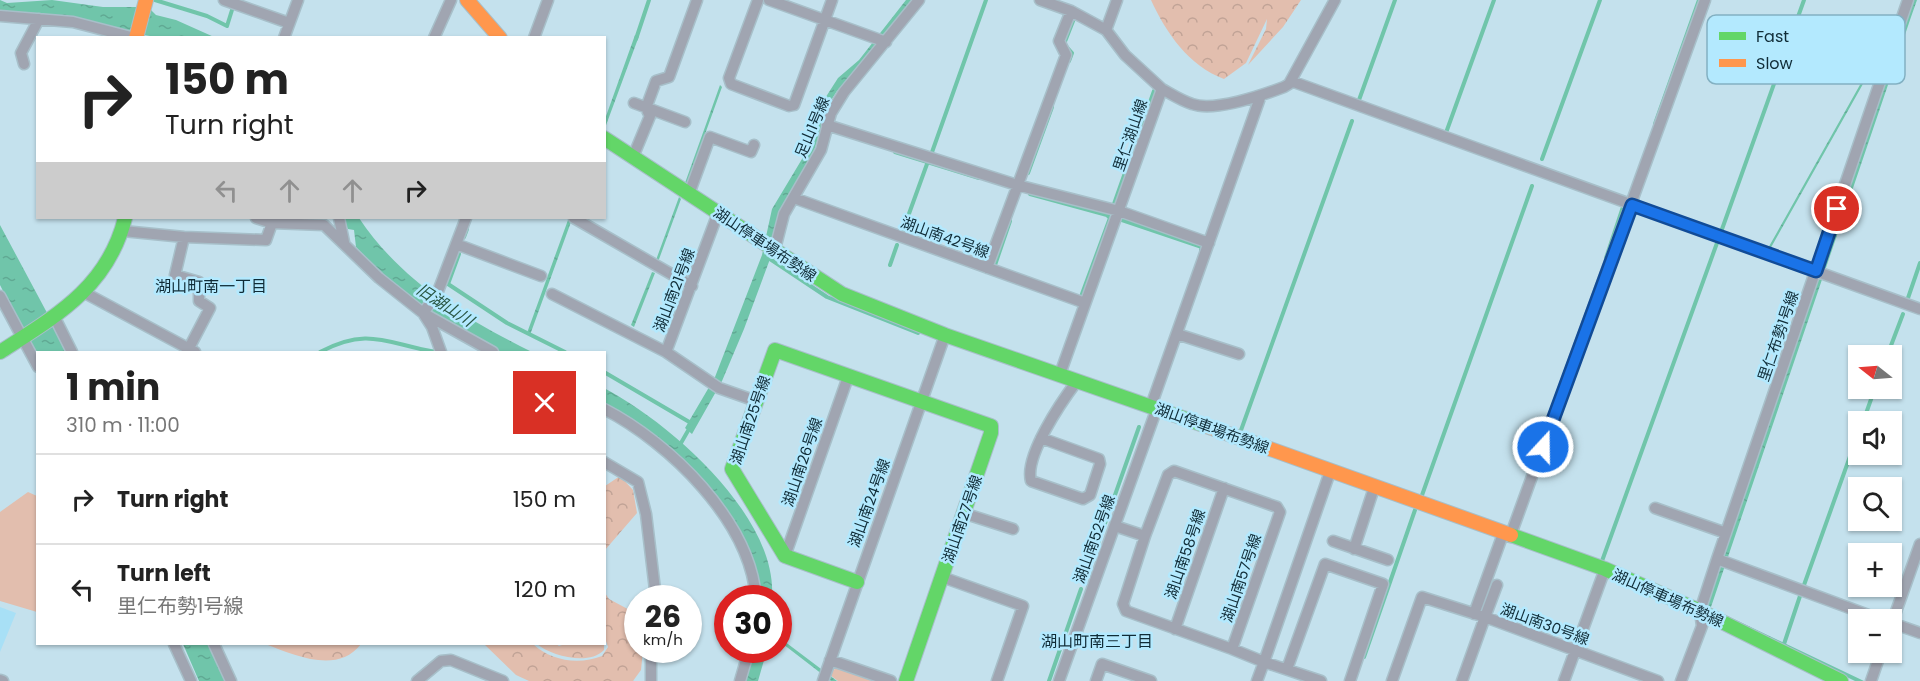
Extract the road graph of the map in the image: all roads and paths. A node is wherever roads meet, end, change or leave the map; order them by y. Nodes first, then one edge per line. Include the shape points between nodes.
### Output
1 (224, 0) edge
2 (298, 0) edge
3 (451, 0) edge
4 (548, 0) edge
5 (697, 0) edge
6 (758, 0) edge
7 (769, 0) edge
8 (832, 0) edge
9 (919, 0) edge
10 (1040, 0) edge
11 (1117, 0) edge
12 (1335, 0) edge
13 (1705, 0) edge
14 (1908, 0) edge
15 (146, 3) edge
16 (475, 4) edge
17 (1071, 11) junction
18 (1903, 15) edge
19 (0, 16) edge
20 (39, 19) junction
21 (825, 21) junction
22 (289, 23) junction
23 (1106, 30) junction
24 (132, 36) edge
25 (136, 36) edge
26 (285, 36) edge
27 (435, 36) edge
28 (499, 36) edge
29 (535, 36) edge
30 (881, 41) junction
31 (24, 64) dead end
32 (1291, 81) junction
33 (1879, 84) edge
34 (1162, 89) junction
35 (1261, 95) junction
36 (634, 103) dead end
37 (646, 108) junction
38 (685, 122) dead end
39 (827, 125) junction
40 (606, 139) edge
41 (754, 145) dead end
42 (633, 157) junction
43 (1016, 185) junction
44 (689, 194) junction
45 (794, 198) junction
46 (1632, 205) junction
47 (1119, 211) junction
48 (718, 213) junction
49 (259, 219) edge
50 (339, 219) edge
51 (466, 219) edge
52 (576, 219) edge
53 (272, 223) junction
54 (124, 224) edge
55 (184, 237) junction
56 (344, 242) junction
57 (1209, 243) junction
58 (456, 244) junction
59 (775, 249) junction
60 (987, 268) junction
61 (1816, 271) junction
62 (541, 276) dead end
63 (692, 286) junction
64 (85, 292) junction
65 (552, 294) dead end
66 (0, 296) edge
67 (1085, 303) junction
68 (1920, 309) edge
69 (425, 312) junction
70 (54, 318) junction
71 (1177, 333) junction
72 (945, 335) junction
73 (23, 337) junction
74 (71, 351) edge
75 (188, 351) edge
76 (190, 351) edge
77 (441, 351) edge
78 (492, 351) edge
79 (0, 352) edge
80 (666, 352) junction
81 (1239, 354) dead end
82 (36, 363) edge
83 (1060, 374) junction
84 (848, 377) junction
85 (1077, 381) junction
86 (756, 401) junction
87 (921, 402) junction
88 (1154, 407) junction
89 (606, 410) edge
90 (1041, 438) junction
91 (606, 463) edge
92 (1330, 472) junction
93 (1374, 488) junction
94 (1224, 489) junction
95 (1655, 508) dead end
96 (963, 513) junction
97 (1115, 526) junction
98 (1013, 529) dead end
99 (1726, 533) junction
100 (1145, 536) junction
101 (1506, 536) junction
102 (1333, 541) dead end
103 (1920, 544) edge
104 (1354, 549) junction
105 (785, 556) junction
106 (1717, 559) junction
107 (1388, 560) dead end
108 (1605, 569) junction
109 (942, 577) junction
110 (857, 582) junction
111 (654, 585) edge
112 (754, 585) edge
113 (1497, 585) dead end
114 (1851, 609) edge
115 (1897, 609) edge
116 (1700, 611) junction
117 (1480, 616) junction
118 (1902, 627) edge
119 (1175, 629) junction
120 (1920, 633) edge
121 (174, 645) edge
122 (214, 645) edge
123 (1232, 649) junction
124 (1575, 651) junction
125 (830, 660) junction
126 (1264, 662) junction
127 (651, 663) edge
128 (745, 663) edge
129 (1877, 663) edge
130 (1287, 669) junction
131 (191, 681) edge
132 (231, 681) edge
133 (417, 681) edge
134 (503, 681) edge
135 (651, 681) edge
136 (740, 681) edge
137 (823, 681) edge
138 (891, 681) edge
139 (906, 681) edge
140 (997, 681) edge
141 (1059, 681) edge
142 (1096, 681) edge
143 (1150, 681) edge
144 (1257, 681) edge
145 (1321, 681) edge
146 (1350, 681) edge
147 (1392, 681) edge
148 (1462, 681) edge
149 (1564, 681) edge
150 (1658, 681) edge
151 (1681, 681) edge
152 (1841, 681) edge
153 (1871, 681) edge

1 - 22 street
2 - 22 street
3 - 27 street
4 - 29 street
5 - 37 street via 669,77 656,81
6 - 21 street via 729,78 731,84 789,106 794,105
7 - 21 street
8 - 21 street
9 - 30 street, 足山1号線
10 - 17 street
11 - 23 street
12 - 32 street
13 - 46 street
14 - 18 street, 里仁布勢1号線
15 - 25 main road
16 - 28 main road
17 - 23 street
17 - 43 street via 1059,41 1066,55
19 - 20 street
20 - 24 street via 73,22
20 - 31 street via 21,53
21 - 30 street
22 - 26 street
23 - 34 street via 1125,55
30 - 39 street, 足山1号線 via 844,92
32 - 35 street, 里仁湖山線
32 - 46 street
33 - 61 street, 里仁布勢1号線
34 - 35 street, 里仁湖山線 via 1198,105
34 - 47 street, 里仁湖山線
35 - 57 street, 湖山南52号線
36 - 37 street
37 - 38 street
37 - 42 street via 650,116
39 - 43 street
39 - 45 street, 足山1号線 via 821,150
40 - 42 main road, 湖山停車場布勢線
41 - 44 street via 751,152 710,137
42 - 44 main road, 湖山停車場布勢線
43 - 47 street
43 - 60 street
44 - 48 main road, 湖山停車場布勢線
45 - 59 street, 足山1号線 via 782,220
45 - 60 street, 湖山南42号線
46 - 61 street
46 - 101 street
47 - 57 street
47 - 67 street, 里仁湖山線
48 - 59 main road, 湖山停車場布勢線
48 - 63 street, 湖山南21号線
49 - 53 street
50 - 56 street
51 - 58 street
52 - 63 street
53 - 55 street via 266,240
53 - 56 street via 320,224
54 - 55 street
54 - 64 main road via 113,253
55 - 76 street via 175,275 199,282 200,302 210,308
56 - 69 street via 379,278
57 - 71 street, 湖山南52号線
58 - 62 street
58 - 69 street via 437,294
59 - 72 main road, 湖山停車場布勢線 via 842,294
60 - 67 street, 湖山南42号線
61 - 68 street
61 - 99 street, 里仁布勢1号線
63 - 80 street, 湖山南21号線
64 - 70 main road
64 - 75 street
65 - 80 street
66 - 73 street
67 - 83 street, 里仁湖山線
69 - 77 street
69 - 78 street
70 - 73 main road
70 - 74 street
71 - 81 street
71 - 88 street, 湖山南52号線
72 - 83 main road, 湖山停車場布勢線
72 - 87 street, 湖山南24号線
73 - 79 main road
73 - 82 street
80 - 86 street, 湖山南21号線 via 715,385
83 - 85 main road, 湖山停車場布勢線
84 - 86 main road, 湖山南25号線 via 774,350
84 - 87 main road, 湖山南25号線
84 - 105 street, 湖山南26号線
85 - 88 main road, 湖山停車場布勢線
85 - 90 street
86 - 105 main road, 湖山南25号線 via 732,469
87 - 96 main road, 湖山南27号線 via 991,426
87 - 110 street, 湖山南24号線
88 - 92 main road, 湖山停車場布勢線
88 - 97 street, 湖山南52号線
89 - 112 street via 659,447 708,495 743,549
90 - 90 street via 1029,474 1031,481 1083,499 1090,495 1099,459
91 - 111 street via 638,482
92 - 93 main road, 湖山停車場布勢線
92 - 126 street
93 - 101 main road, 湖山停車場布勢線
93 - 104 street
94 - 100 street, 湖山南57号線 via 1174,471 1168,475
94 - 119 street, 湖山南58号線
94 - 123 street, 湖山南57号線 via 1277,507 1280,512
95 - 99 street
96 - 98 street
96 - 109 main road, 湖山南27号線
97 - 100 street
97 - 141 street, 湖山南52号線
99 - 106 street, 里仁布勢1号線
100 - 119 street, 湖山南57号線 via 1123,604 1126,611
101 - 108 main road, 湖山停車場布勢線
101 - 117 street
102 - 104 street
103 - 115 street
104 - 107 street
105 - 110 main road
106 - 114 street
106 - 116 street, 里仁布勢1号線
108 - 116 main road, 湖山停車場布勢線
108 - 124 street
109 - 139 main road, 湖山南27号線
109 - 140 street via 1023,606
110 - 125 street, 湖山南24号線
113 - 117 street
116 - 151 street, 里仁布勢1号線 via 1702,626
116 - 152 main road, 湖山停車場布勢線
117 - 124 street, 湖山南30号線
117 - 147 street via 1422,597
117 - 148 street, 湖山南30号線
118 - 120 street
119 - 123 street, 湖山南57号線
121 - 131 street
122 - 132 street
123 - 126 street
124 - 149 street
124 - 150 street, 湖山南30号線
125 - 137 street, 湖山南24号線
125 - 138 street
126 - 130 street
126 - 144 street
127 - 135 street
128 - 136 street
129 - 153 street
130 - 145 street
130 - 146 street via 1325,564 1383,584
133 - 134 street via 441,661 451,660
142 - 143 street via 1102,664

